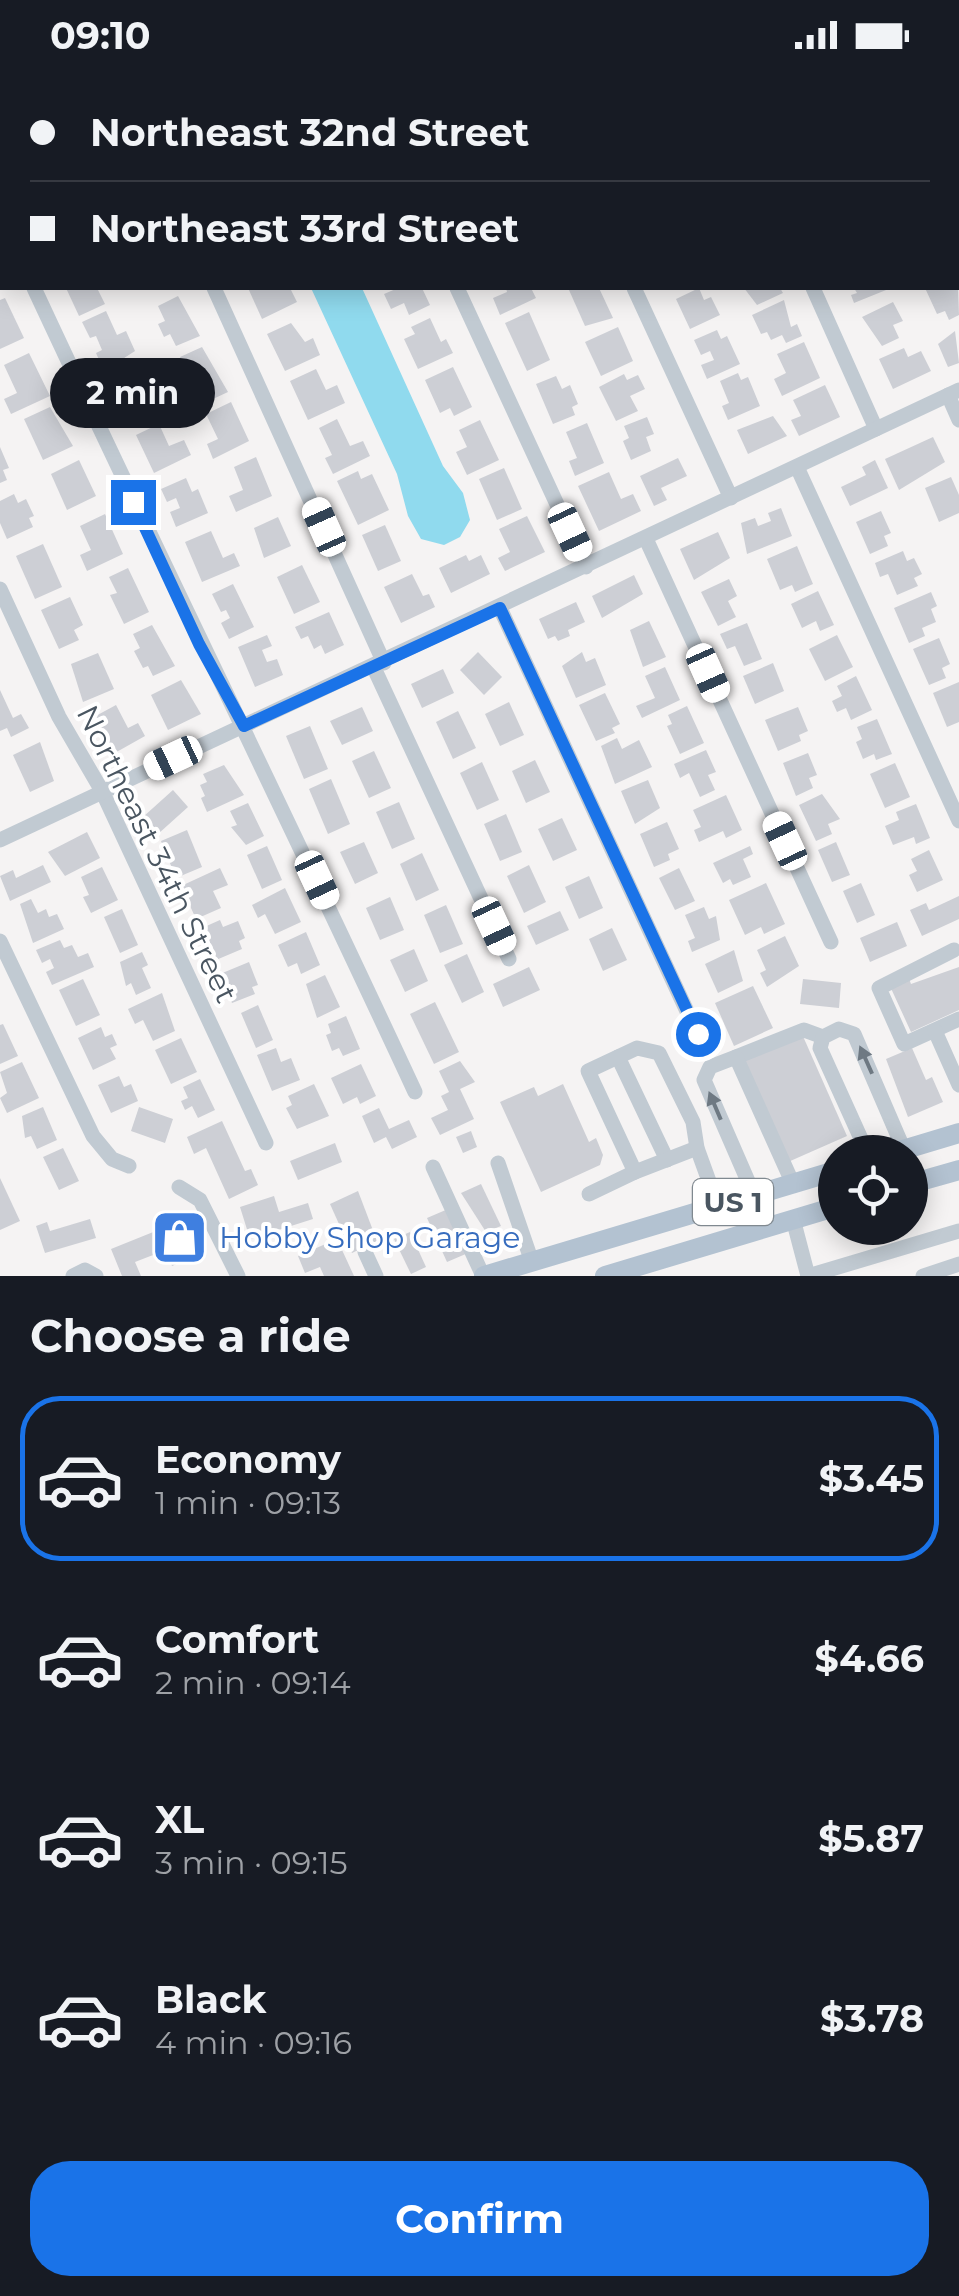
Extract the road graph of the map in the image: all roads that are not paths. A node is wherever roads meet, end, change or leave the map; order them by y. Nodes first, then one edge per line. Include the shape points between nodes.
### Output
1 (35, 290) edge
2 (215, 290) edge
3 (458, 290) edge
4 (635, 290) edge
5 (813, 290) edge
6 (953, 393) edge
7 (959, 420) edge
8 (876, 429) junction
9 (798, 466) junction
10 (731, 498) junction
11 (646, 538) junction
12 (586, 567) junction
13 (0, 589) edge
14 (500, 608) junction
15 (379, 665) junction
16 (244, 726) junction
17 (102, 791) junction
18 (959, 821) edge
19 (0, 840) edge
20 (0, 940) edge
21 (831, 942) dead end
22 (954, 950) dead end
23 (509, 959) dead end
24 (959, 1019) edge
25 (934, 1031) junction
26 (698, 1034) dead end
27 (823, 1037) junction
28 (618, 1057) junction
29 (736, 1058) junction
30 (959, 1085) edge
31 (415, 1092) dead end
32 (959, 1134) edge
33 (860, 1135) edge
34 (894, 1135) edge
35 (266, 1143) dead end
36 (928, 1143) edge
37 (696, 1148) junction
38 (667, 1160) junction
39 (498, 1164) dead end
40 (128, 1166) dead end
41 (433, 1167) dead end
42 (959, 1170) edge
43 (634, 1172) junction
44 (818, 1176) edge
45 (928, 1179) edge
46 (793, 1184) junction
47 (179, 1188) dead end
48 (589, 1194) dead end
49 (754, 1196) junction
50 (718, 1206) junction
51 (818, 1212) edge
52 (793, 1219) junction
53 (959, 1230) edge
54 (366, 1252) dead end
55 (532, 1262) junction
56 (959, 1264) edge
57 (669, 1267) edge
58 (73, 1276) edge
59 (96, 1276) edge
60 (238, 1276) edge
61 (376, 1276) edge
62 (483, 1276) edge
63 (605, 1276) edge
64 (808, 1276) edge
65 (923, 1276) edge

1 - 16 street via 199,644
2 - 15 street
3 - 12 street
4 - 10 street
5 - 8 street
6 - 7 street
6 - 8 street
8 - 9 street
9 - 10 street
9 - 18 street
10 - 11 street
11 - 12 street
11 - 21 street
12 - 14 street
13 - 17 street, Northeast 34th Street
14 - 15 street
14 - 26 street
15 - 16 street
15 - 23 street
16 - 17 street
16 - 31 street
17 - 19 street
17 - 35 street, Northeast 34th Street
20 - 40 street via 93,1136 112,1159
22 - 25 street via 879,988 901,1042
24 - 25 street
25 - 30 street
27 - 29 street via 804,1030
27 - 33 street via 821,1052
34 -> 27 street via 854,1034 845,1029
28 - 37 street via 637,1048 659,1053 693,1122
28 - 38 street
28 - 43 street via 588,1070
29 - 46 street
49 -> 29 street via 704,1080 710,1067
32 - 36 main road
37 - 38 street
37 - 50 street
38 - 43 street
39 - 55 street
41 - 62 street
42 - 45 main road
43 - 48 street
44 - 46 main road, US 1
46 - 49 main road, US 1
47 - 60 street via 200,1200
49 - 50 main road, US 1
50 - 55 main road, US 1
51 - 52 main road, US 1
52 - 57 main road, US 1
52 - 64 street
53 - 64 street
54 - 61 street
55 - 62 main road, US 1
56 - 65 street
57 - 63 main road, US 1
58 - 59 street via 85,1270

